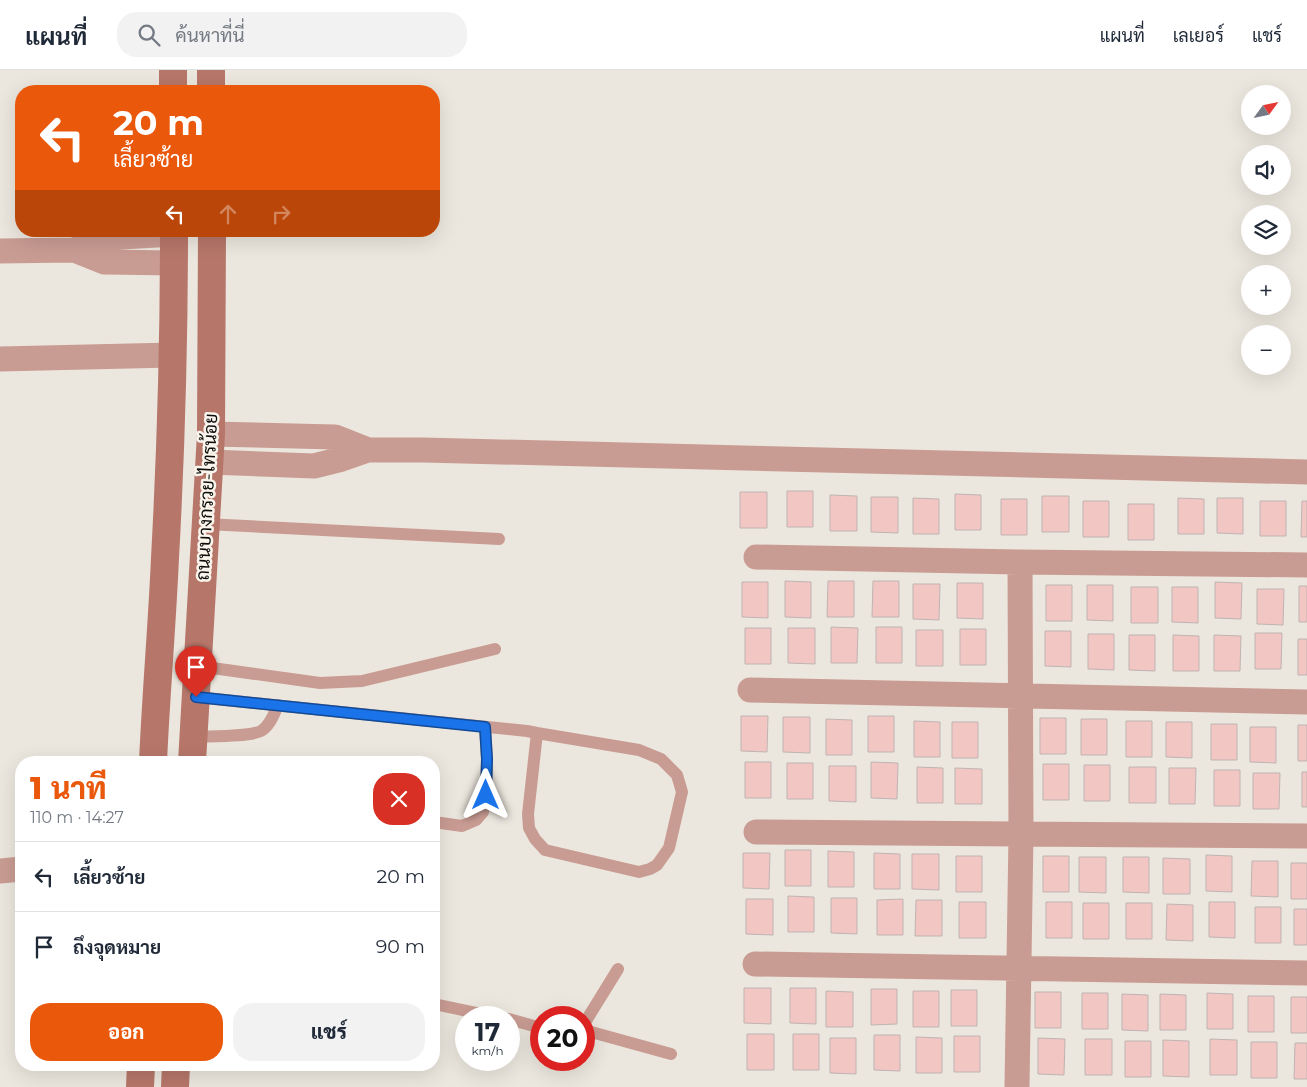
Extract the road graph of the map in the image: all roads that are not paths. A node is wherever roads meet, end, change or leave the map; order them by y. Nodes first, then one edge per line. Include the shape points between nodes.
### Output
1 (173, 70) edge
2 (211, 70) edge
3 (173, 85) edge
4 (212, 85) edge
5 (119, 237) edge
6 (174, 237) edge
7 (212, 237) edge
8 (74, 250) junction
9 (0, 251) edge
10 (173, 263) junction
11 (173, 355) junction
12 (0, 359) edge
13 (211, 434) junction
14 (368, 450) junction
15 (210, 462) junction
16 (1307, 472) edge
17 (206, 524) junction
18 (499, 539) dead end
19 (756, 557) dead end
20 (1020, 562) junction
21 (1307, 565) edge
22 (496, 649) dead end
23 (198, 666) junction
24 (750, 690) dead end
25 (1020, 696) junction
26 (196, 697) junction
27 (1307, 702) edge
28 (278, 705) junction
29 (485, 727) junction
30 (537, 733) junction
31 (193, 750) edge
32 (153, 756) edge
33 (440, 823) edge
34 (756, 832) dead end
35 (1020, 834) junction
36 (1307, 836) edge
37 (15, 870) edge
38 (0, 871) edge
39 (755, 964) dead end
40 (1019, 968) junction
41 (618, 969) dead end
42 (1307, 972) edge
43 (440, 1005) edge
44 (595, 1006) edge
45 (455, 1008) edge
46 (595, 1033) edge
47 (671, 1054) dead end
48 (140, 1071) edge
49 (176, 1071) edge
50 (140, 1087) edge
51 (175, 1087) edge
52 (1017, 1087) edge

1 - 3 main road
2 - 4 main road
5 - 8 street via 105,238
6 - 10 main road
7 - 13 main road, ถนนบางกรวย-ไทรน้อย
8 - 9 street
8 - 10 street via 104,262
10 - 11 main road
11 - 12 street
11 - 32 main road
13 - 14 street via 335,437
13 - 15 main road, ถนนบางกรวย-ไทรน้อย
14 - 15 street via 314,466
14 - 16 street
15 - 17 main road, ถนนบางกรวย-ไทรน้อย
17 - 18 lane
17 - 23 main road, ถนนบางกรวย-ไทรน้อย
19 - 20 street
20 - 21 street
20 - 25 street
22 - 23 lane via 362,681 341,683
23 - 26 main road, ถนนบางกรวย-ไทรน้อย
24 - 25 street
25 - 27 street
25 - 35 street
26 - 28 lane
26 - 31 main road, ถนนบางกรวย-ไทรน้อย
28 - 29 lane
28 - 31 lane via 270,722 261,731
29 - 30 lane
29 - 33 lane via 487,759 483,812 476,820 462,826
30 - 30 lane via 639,750 661,759 677,774 682,792 670,848 657,865 639,872 545,850 534,840 528,814
34 - 35 street
35 - 36 street
35 - 40 street
37 - 38 street
39 - 40 street
40 - 42 street
40 - 52 street
41 - 44 lane
43 - 45 lane
46 - 47 lane
48 - 50 main road
49 - 51 main road

